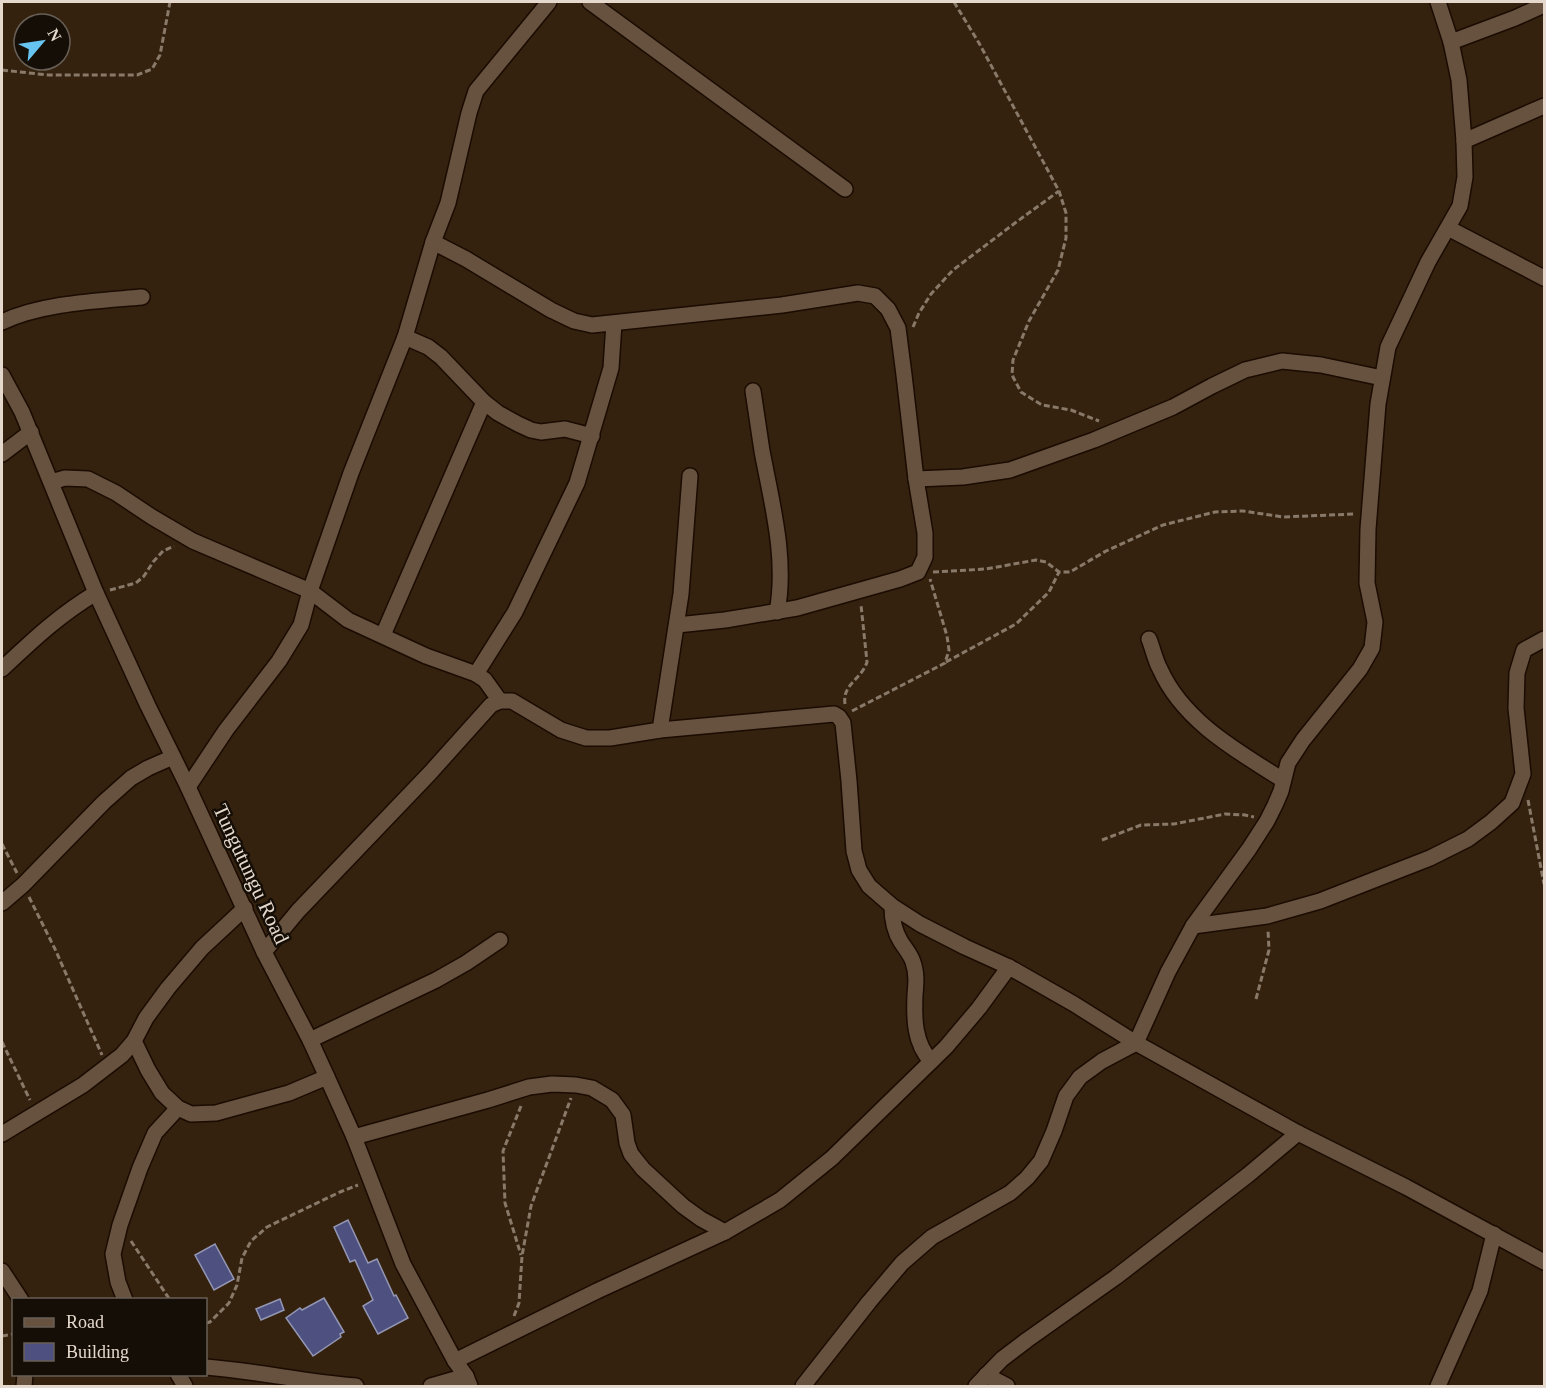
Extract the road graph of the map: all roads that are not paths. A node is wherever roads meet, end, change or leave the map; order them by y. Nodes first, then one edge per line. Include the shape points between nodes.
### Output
1 (549, 2) edge
2 (590, 2) edge
3 (1438, 2) edge
4 (1545, 5) edge
5 (1451, 42) junction
6 (1545, 106) edge
7 (1464, 141) junction
8 (845, 189) dead end
9 (1448, 228) junction
10 (434, 242) junction
11 (1545, 278) edge
12 (142, 297) dead end
13 (2, 322) edge
14 (614, 323) junction
15 (405, 337) junction
16 (2, 375) edge
17 (1382, 378) junction
18 (753, 391) dead end
19 (484, 402) junction
20 (31, 432) junction
21 (592, 436) junction
22 (2, 453) edge
23 (690, 476) dead end
24 (916, 479) junction
25 (51, 482) junction
26 (310, 591) junction
27 (96, 593) junction
28 (777, 612) junction
29 (677, 624) junction
30 (383, 635) junction
31 (1149, 639) dead end
32 (1545, 639) edge
33 (2, 669) edge
34 (476, 674) junction
35 (500, 701) junction
36 (660, 730) junction
37 (173, 757) junction
38 (1283, 780) junction
39 (188, 787) junction
40 (2, 903) edge
41 (892, 906) junction
42 (245, 908) junction
43 (1193, 927) junction
44 (500, 940) dead end
45 (264, 952) junction
46 (1009, 967) junction
47 (310, 1040) junction
48 (134, 1041) junction
49 (1136, 1042) junction
50 (931, 1061) junction
51 (327, 1077) junction
52 (178, 1108) junction
53 (1298, 1133) junction
54 (2, 1134) edge
55 (354, 1137) junction
56 (725, 1233) junction
57 (1494, 1234) junction
58 (1545, 1262) edge
59 (2, 1271) edge
60 (20, 1298) edge
61 (125, 1298) edge
62 (455, 1361) junction
63 (207, 1367) edge
64 (468, 1381) edge
65 (981, 1381) edge
66 (321, 1385) edge
67 (356, 1386) edge
68 (431, 1386) edge
69 (803, 1386) edge
70 (1007, 1386) edge
71 (1438, 1386) edge

1 - 10 street via 476,91 448,203
2 - 8 street
3 - 5 street
4 - 5 street
5 - 7 street
6 - 7 street
7 - 9 street via 1465,177 1460,206
9 - 11 street
9 - 17 street via 1388,347
10 - 14 street via 574,321 592,325
10 - 15 street
12 - 13 street via 76,303
14 - 21 street via 611,369
14 - 24 street via 858,293 875,296 898,328
15 - 19 street via 441,357
15 - 26 street
16 - 20 street, Tungutungu Road
17 - 24 street via 1282,361 1245,370 1173,407 1010,470
17 - 38 street via 1369,514 1367,583 1375,622 1372,648 1293,755
18 - 28 street via 778,542 781,571
19 - 21 street via 531,430 565,429
19 - 30 street
20 - 22 street
20 - 25 street, Tungutungu Road
21 - 34 street via 578,483 533,576
23 - 29 street
24 - 28 street via 925,533 925,557 918,572 825,602
25 - 26 street via 88,479 193,542
25 - 27 street, Tungutungu Road
26 - 30 street via 348,620
26 - 39 street via 301,625 279,661
27 - 33 street via 45,629
27 - 37 street, Tungutungu Road
28 - 29 street
29 - 36 street
30 - 34 street
31 - 38 street via 1160,670 1200,723
32 - 43 street via 1524,650 1517,673 1516,708 1523,774 1512,803 1491,822 1430,858 1320,901 1267,916
34 - 35 street
35 - 36 street via 512,701 561,730 586,738
35 - 45 street via 490,705
36 - 41 street via 843,715 854,852 869,886
37 - 39 street, Tungutungu Road
37 - 40 street via 131,778
38 - 43 street via 1267,821
39 - 42 street, Tungutungu Road
41 - 46 street via 920,924
41 - 50 street via 895,930 913,962 916,977 918,1039
42 - 45 street, Tungutungu Road
42 - 48 street via 202,948 168,988
43 - 49 street
44 - 47 street via 436,980
45 - 47 street, Tungutungu Road
46 - 49 street
46 - 50 street via 979,1008
47 - 51 street, Tungutungu Road
48 - 52 street via 162,1093
48 - 54 street via 83,1085
49 - 53 street
49 - 69 street via 1080,1077 1066,1096 1041,1161 1027,1178 1010,1193 932,1237 902,1263
50 - 56 street via 832,1158 780,1200
51 - 52 street via 289,1093 216,1113 191,1114
51 - 55 street, Tungutungu Road
52 - 61 street via 155,1133 120,1225 113,1254
53 - 57 street
53 - 65 street via 1116,1277 1002,1359
55 - 56 street via 529,1087 552,1084 592,1088 612,1100 623,1115 629,1149 643,1169 683,1206
55 - 62 street, Tungutungu Road via 403,1264
56 - 62 street
57 - 58 street
57 - 71 street via 1479,1291
59 - 60 street
62 - 64 street, Tungutungu Road
63 - 66 street
64 - 68 street
65 - 70 street
66 - 67 street

